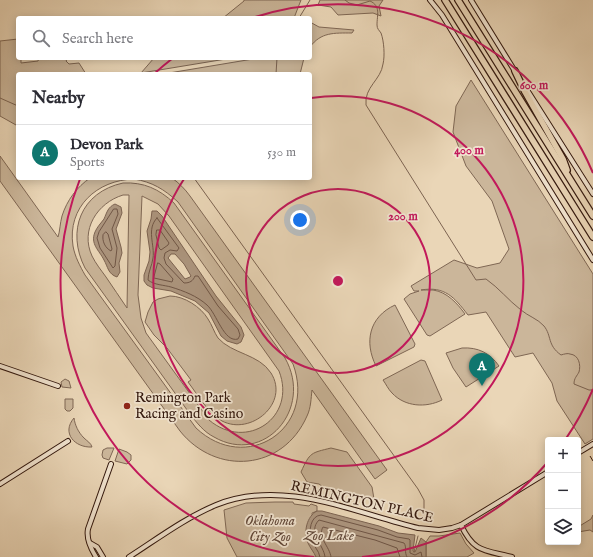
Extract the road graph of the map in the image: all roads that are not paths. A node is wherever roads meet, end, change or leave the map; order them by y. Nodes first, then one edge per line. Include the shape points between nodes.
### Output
1 (430, 0) edge
2 (446, 0) edge
3 (458, 0) edge
4 (471, 0) edge
5 (515, 71) junction
6 (574, 185) junction
7 (593, 194) edge
8 (593, 216) edge
9 (593, 237) edge
10 (593, 260) edge
11 (0, 366) edge
12 (58, 386) dead end
13 (68, 441) dead end
14 (593, 444) edge
15 (581, 451) edge
16 (110, 464) dead end
17 (546, 473) edge
18 (0, 484) edge
19 (461, 525) junction
20 (90, 542) junction
21 (96, 557) edge
22 (103, 557) edge
23 (129, 557) edge
24 (512, 557) edge

1 - 10 main road via 442,15
2 - 9 highway
3 - 6 highway
4 - 5 main road
5 - 6 highway via 563,159
5 - 7 main road
6 - 8 highway
11 - 12 main road
13 - 18 main road
14 - 15 main road
16 - 20 main road via 88,530
17 - 19 main road, REMINGTON PLACE
19 - 23 main road, REMINGTON PLACE via 447,529 425,530 304,497 252,496 222,503 203,511
19 - 24 main road via 474,545
20 - 21 main road
20 - 22 main road via 97,547

